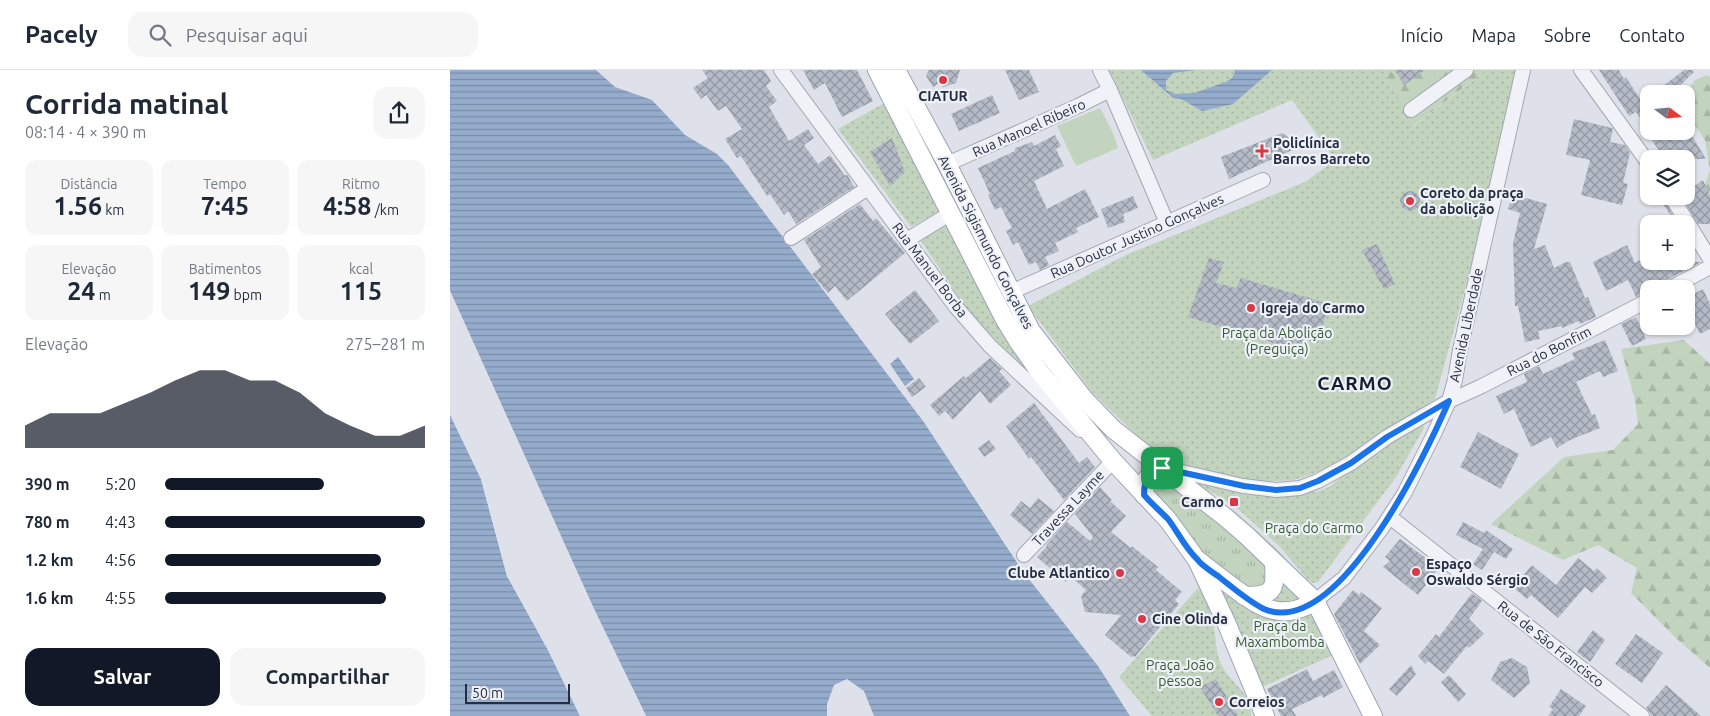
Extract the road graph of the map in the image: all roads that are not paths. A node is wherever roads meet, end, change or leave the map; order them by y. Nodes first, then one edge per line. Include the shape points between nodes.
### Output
1 (781, 70) edge
2 (877, 70) edge
3 (896, 70) edge
4 (1100, 70) edge
5 (1466, 70) edge
6 (1523, 70) edge
7 (1581, 70) edge
8 (1110, 90) junction
9 (1411, 110) dead end
10 (1640, 152) edge
11 (948, 164) junction
12 (1263, 180) dead end
13 (868, 188) junction
14 (1677, 205) edge
15 (950, 213) junction
16 (1167, 223) junction
17 (791, 238) dead end
18 (907, 240) junction
19 (1710, 259) edge
20 (1710, 266) edge
21 (1685, 280) edge
22 (1010, 292) junction
23 (1640, 305) edge
24 (1449, 401) junction
25 (1108, 455) junction
26 (1162, 468) junction
27 (1144, 495) junction
28 (1390, 517) junction
29 (1024, 555) dead end
30 (1197, 560) junction
31 (1274, 563) junction
32 (1244, 596) junction
33 (1315, 601) junction
34 (1264, 716) edge
35 (1373, 716) edge
36 (1642, 716) edge

1 - 13 street, Rua Manuel Borba
2 - 15 main road, Avenida Sigismundo Gonçalves
3 - 11 main road, Avenida Sigismundo Gonçalves
4 - 8 street
5 - 9 street
6 - 24 street, Avenida Liberdade
7 - 10 street
8 - 11 street, Rua Manoel Ribeiro
8 - 16 street
11 - 22 main road, Avenida Sigismundo Gonçalves
12 - 16 street, Rua Doutor Justino Gonçalves
13 - 17 street
13 - 18 street, Rua Manuel Borba
14 - 19 street
15 - 18 street
15 - 25 main road, Avenida Sigismundo Gonçalves via 1018,342
16 - 22 street, Rua Doutor Justino Gonçalves
18 - 25 street, Rua Manuel Borba via 956,307 990,346
20 - 21 street
22 - 26 main road, Avenida Sigismundo Gonçalves via 1031,331 1084,399 1113,429
23 - 24 street, Rua do Bonfim
24 - 26 street via 1387,437 1351,463 1300,488 1276,490 1244,486
24 - 28 street, Avenida Liberdade
25 - 27 main road, Avenida Sigismundo Gonçalves
25 - 29 street, Travessa Layme
26 - 27 main road via 1150,473
26 - 31 main road, Avenida Sigismundo Gonçalves via 1225,517
27 - 30 main road, Avenida Sigismundo Gonçalves via 1168,520
28 - 33 street, Avenida Liberdade via 1344,578
28 - 36 street, Rua de São Francisco
30 - 32 main road
30 - 34 main road
31 - 32 main road via 1275,578 1270,592
31 - 33 main road, Avenida Sigismundo Gonçalves
32 - 33 main road via 1264,609 1275,611 1297,610
33 - 35 main road

